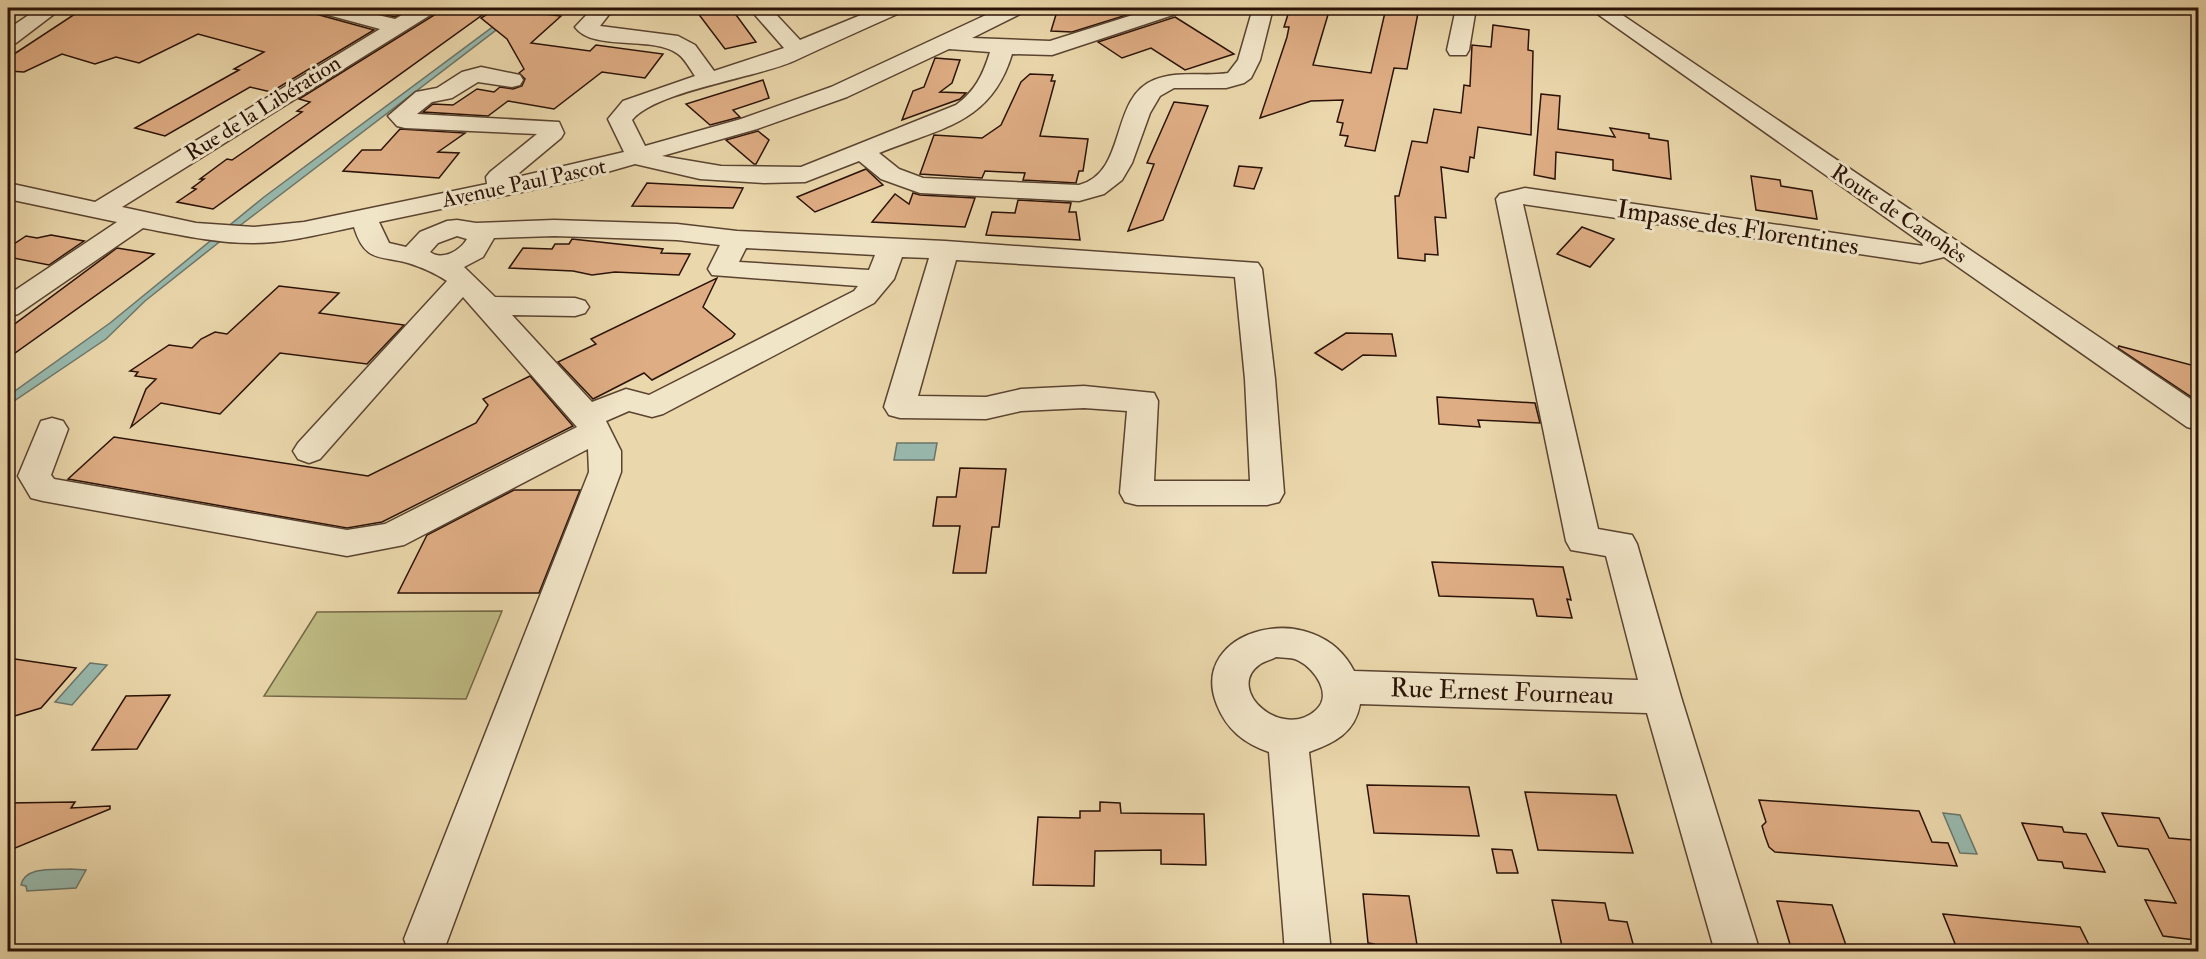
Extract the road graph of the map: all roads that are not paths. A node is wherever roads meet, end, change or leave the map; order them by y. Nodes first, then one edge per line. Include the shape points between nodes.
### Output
1 (52, 8) edge
2 (324, 8) edge
3 (428, 8) edge
4 (604, 8) edge
5 (759, 8) edge
6 (895, 8) edge
7 (981, 8) edge
8 (1175, 8) edge
9 (1259, 8) edge
10 (1466, 8) edge
11 (1599, 8) edge
12 (1010, 11) edge
13 (863, 13) edge
14 (395, 26) junction
15 (8, 38) edge
16 (948, 42) junction
17 (1003, 47) junction
18 (797, 49) junction
19 (1458, 50) dead end
20 (709, 79) junction
21 (512, 80) dead end
22 (863, 152) junction
23 (639, 157) junction
24 (500, 188) junction
25 (8, 191) edge
26 (100, 210) junction
27 (375, 215) junction
28 (140, 218) junction
29 (1935, 238) junction
30 (737, 239) junction
31 (891, 248) junction
32 (945, 249) junction
33 (452, 257) junction
34 (880, 279) junction
35 (20, 288) edge
36 (488, 306) junction
37 (575, 307) dead end
38 (8, 308) edge
39 (2199, 419) edge
40 (592, 424) junction
41 (52, 429) dead end
42 (309, 451) dead end
43 (1342, 687) junction
44 (1662, 697) junction
45 (1288, 738) junction
46 (426, 939) dead end
47 (1308, 951) edge
48 (1738, 951) edge

1 - 15 street
2 - 14 street
3 - 14 street, Rue de la Libération
4 - 20 street via 586,27 595,32 670,41 687,50
5 - 18 street
6 - 13 street
7 - 12 street
8 - 17 street via 1052,48
9 - 22 street via 1243,74 1233,81 1179,80 1154,88 1143,101 1115,170 1103,185 1079,193 920,185 890,174
10 - 19 street
11 - 29 street, Route de Canohès
12 - 16 street, Avenue Paul Pascot
13 - 18 street
14 - 26 street, Rue de la Libération
16 - 17 street
16 - 23 street, Avenue Paul Pascot via 839,92
17 - 22 street via 993,80 980,99 964,110
18 - 20 street via 786,56
20 - 23 street via 631,106 620,118
21 - 24 street via 481,74 470,77 444,93 424,97 400,116 405,121 551,127 552,133 499,177
22 - 23 street via 805,174 783,176 675,168
23 - 24 street, Avenue Paul Pascot
24 - 27 street, Avenue Paul Pascot
25 - 26 street, Avenue Paul Pascot
26 - 28 street, Avenue Paul Pascot
27 - 28 street, Avenue Paul Pascot via 254,236 196,231
27 - 33 street via 374,243 383,251
28 - 35 street
29 - 39 street, Route de Canohès
29 - 44 street, Impasse des Florentines via 1937,251 1920,255 1525,196 1509,199 1583,541 1620,544
30 - 31 street
30 - 33 street via 666,232 510,230
30 - 34 street via 722,269
31 - 32 street
31 - 34 street
32 - 32 street via 1248,268 1267,493 1137,493 1143,400 1084,397 1021,400 986,408 900,407
33 - 36 street
33 - 42 street
34 - 40 street via 864,297 652,406 626,400
35 - 38 street
36 - 37 street
36 - 40 street
40 - 41 street via 392,536 347,543 43,489 34,476
40 - 46 street via 605,452 605,472
43 - 44 street, Rue Ernest Fourneau
43 - 45 street via 1342,703 1323,729
43 - 45 street via 1325,658 1292,642 1257,646 1242,654 1228,681 1230,697 1238,712 1268,734
44 - 48 street
45 - 47 street

